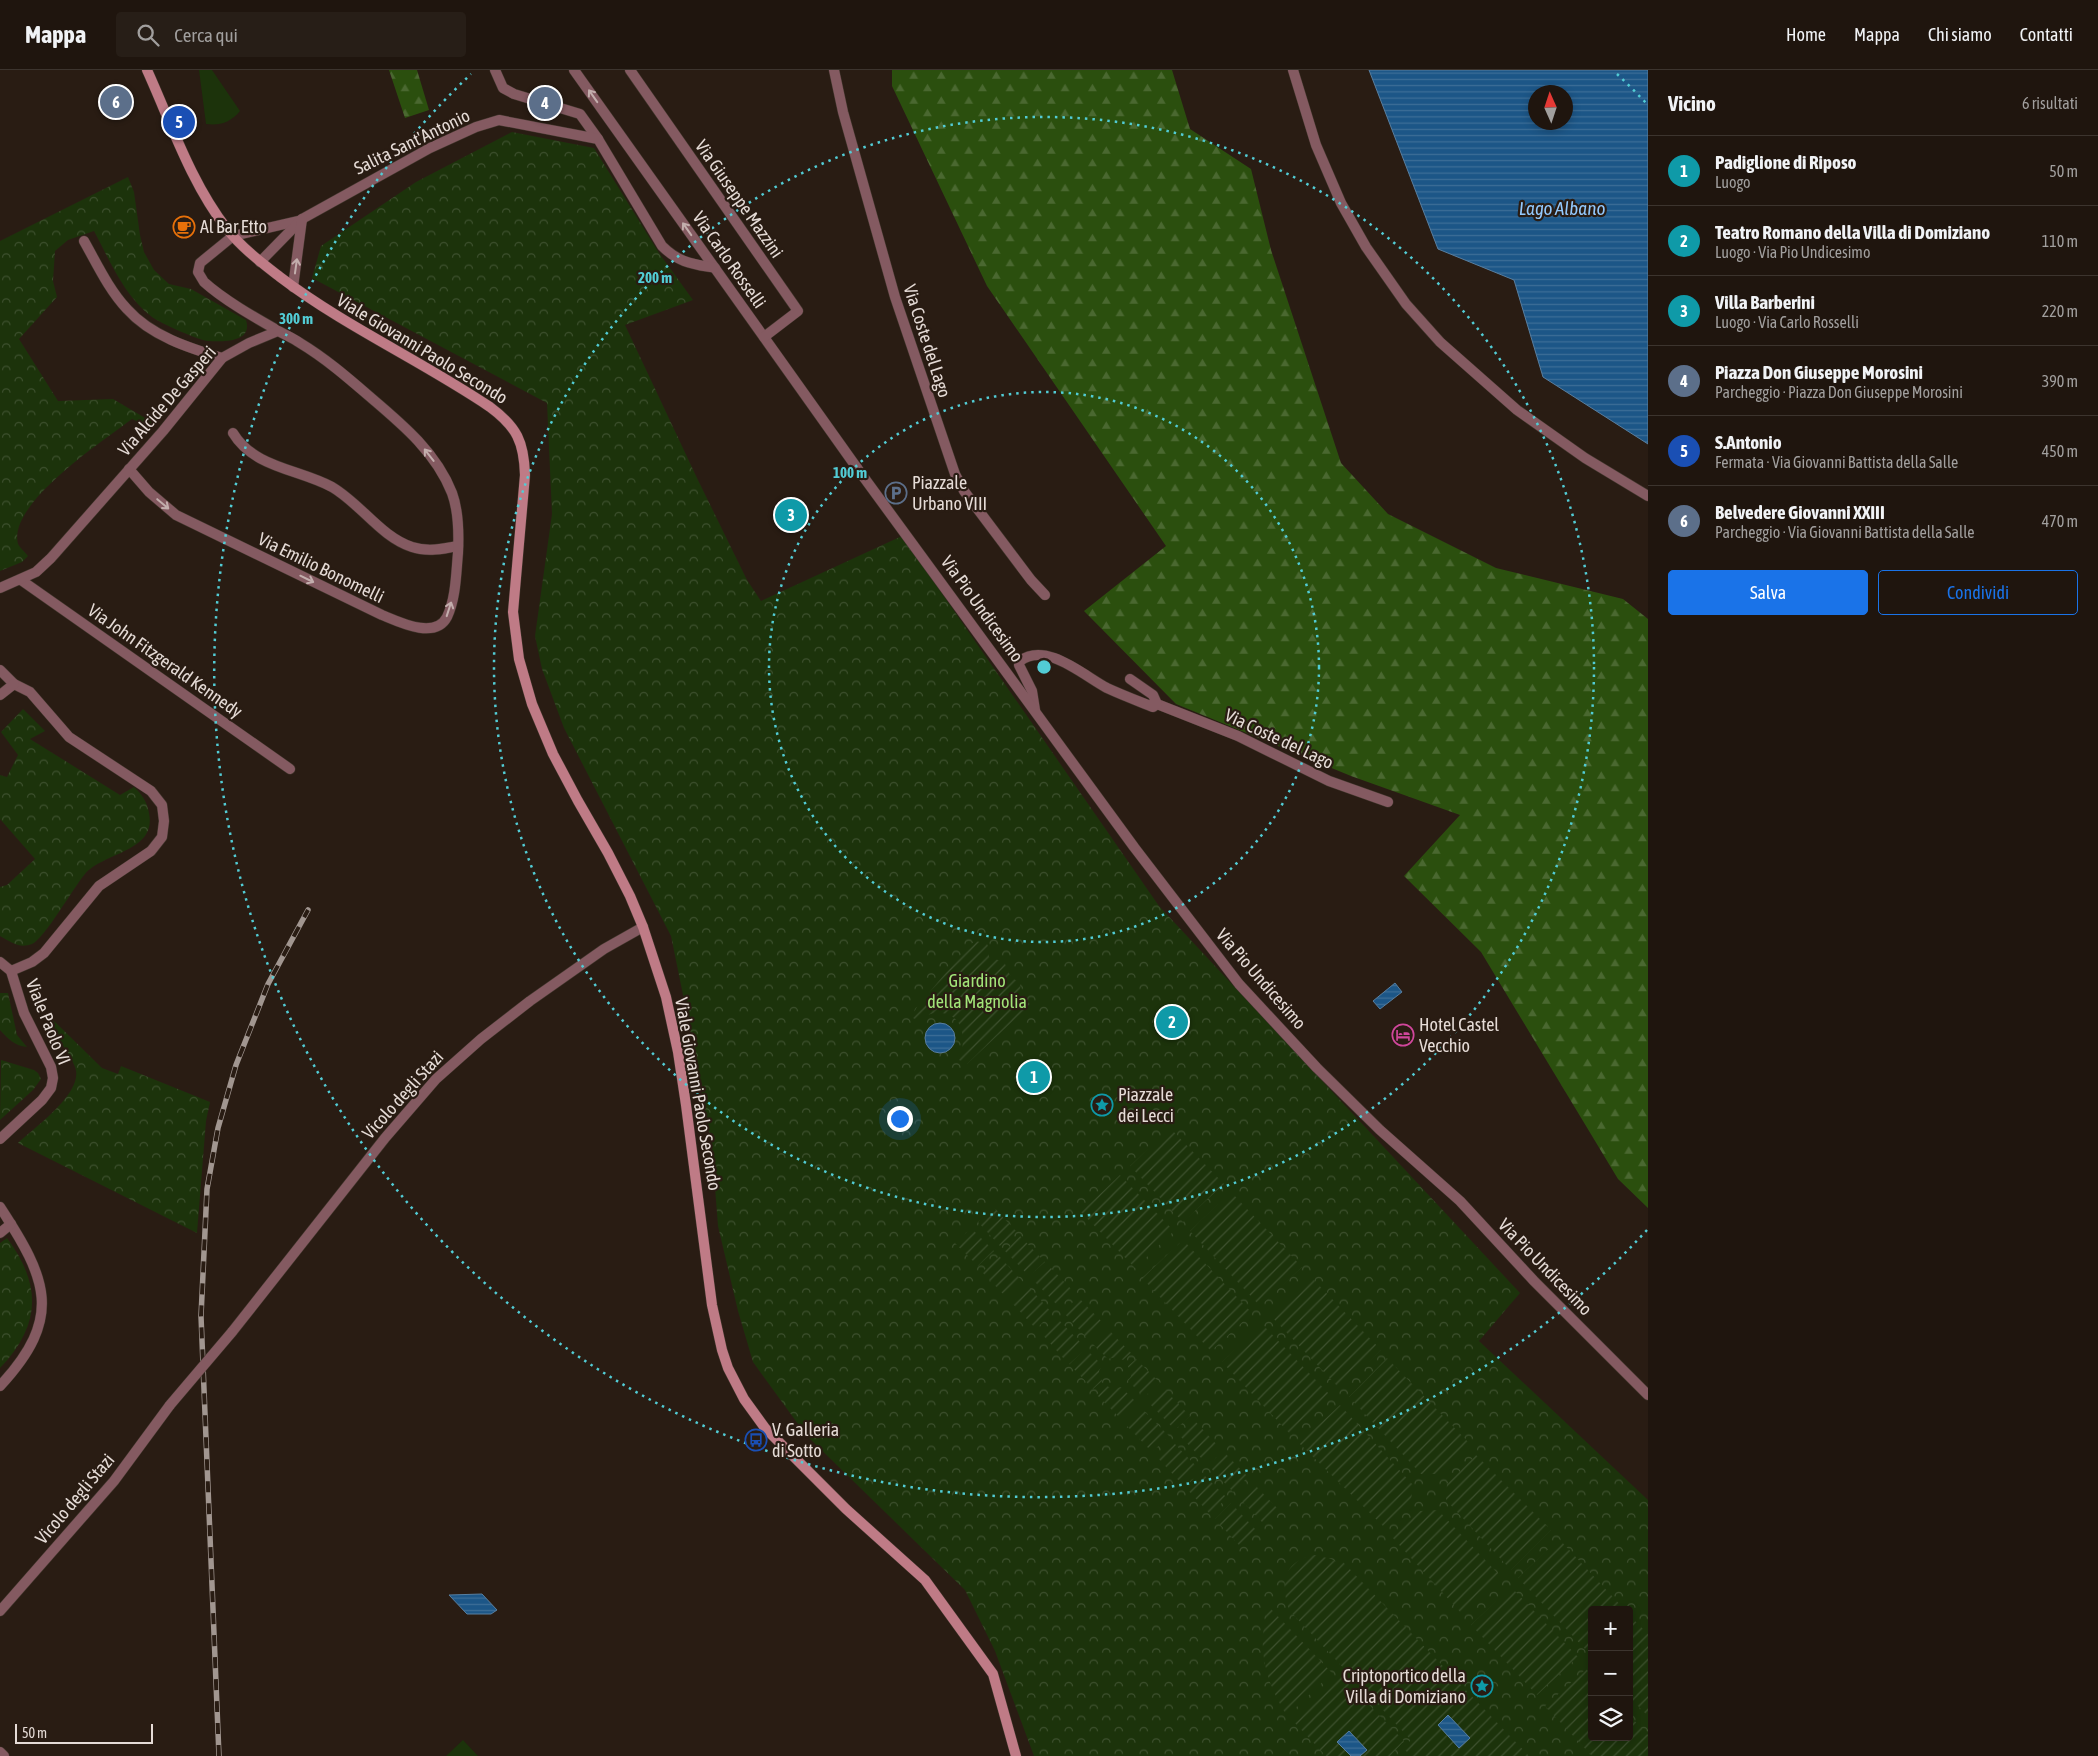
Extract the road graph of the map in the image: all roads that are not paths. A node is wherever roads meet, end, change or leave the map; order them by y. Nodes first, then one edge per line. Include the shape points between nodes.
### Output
1 (147, 70) edge
2 (495, 70) edge
3 (574, 70) edge
4 (630, 70) edge
5 (834, 70) edge
6 (1293, 70) edge
7 (598, 139) junction
8 (302, 219) junction
9 (233, 236) junction
10 (84, 241) dead end
11 (260, 262) junction
12 (715, 268) junction
13 (293, 287) junction
14 (278, 331) junction
15 (764, 336) junction
16 (222, 358) junction
17 (233, 433) dead end
18 (857, 468) joint
19 (129, 469) junction
20 (1648, 496) edge
21 (458, 546) junction
22 (21, 580) junction
23 (0, 588) edge
24 (1045, 595) dead end
25 (0, 670) edge
26 (1130, 679) dead end
27 (14, 684) junction
28 (0, 695) edge
29 (1157, 704) junction
30 (1036, 710) junction
31 (290, 769) dead end
32 (1388, 802) dead end
33 (643, 927) junction
34 (0, 962) edge
35 (12, 971) junction
36 (0, 1138) edge
37 (0, 1207) edge
38 (11, 1224) junction
39 (0, 1233) edge
40 (0, 1386) edge
41 (1648, 1395) edge
42 (0, 1611) edge
43 (0, 1752) edge
44 (4, 1756) edge
45 (1016, 1756) edge

1 - 9 main road, Viale Giovanni Paolo Secondo via 197,181
2 - 7 street via 503,88 514,94 580,114
12 -> 3 street, Via Carlo Rosselli
4 - 15 street, Via Giuseppe Mazzini via 798,311
5 - 24 street, Via Coste del Lago via 895,297 955,474 964,491
6 - 20 street via 1316,145 1341,203 1366,248 1406,304 1440,342 1517,410 1574,451
7 - 8 street, Salita Sant'Antonio via 500,120 476,126
7 - 12 street via 662,246 682,261
8 - 9 street, Salita Sant'Antonio
8 - 11 street, Salita Sant'Antonio
13 -> 8 street
9 - 11 main road, Viale Giovanni Paolo Secondo
9 - 14 street via 200,263 200,277 211,288
10 - 16 street via 114,292 134,316 175,341
11 - 13 main road, Viale Giovanni Paolo Secondo
12 - 15 street, Via Carlo Rosselli
13 - 33 main road, Viale Giovanni Paolo Secondo via 483,402 504,418 519,437 524,453 525,484 513,612 521,668 553,754 612,859
14 - 16 street, Via Alcide De Gasperi
21 -> 14 street, Via Emilio Bonomelli via 452,493 422,445 341,372 300,342
15 - 18 street, Via Carlo Rosselli
16 - 19 street, Via Alcide De Gasperi
17 - 21 street via 252,454 333,488 405,544 434,549
18 - 30 street, Via Pio Undicesimo
19 -> 21 street, Via Emilio Bonomelli via 161,503 188,521 409,625 432,628 446,618 454,593
19 - 22 street, Via Alcide De Gasperi via 47,562
22 - 23 street, Via Alcide De Gasperi
22 - 31 street, Via John Fitzgerald Kennedy
25 - 27 street
26 - 29 street, Via Coste del Lago via 1153,695
27 - 28 street
27 - 35 street via 30,692 69,737 151,791 162,805 164,821 162,837 152,851 99,886 44,953
29 - 30 street, Via Coste del Lago via 1153,707 1106,687 1061,660 1034,656 1022,659 1019,665 1032,692
29 - 32 street, Via Coste del Lago via 1238,736 1329,781
30 - 41 street, Via Pio Undicesimo via 1134,847 1239,984 1317,1068 1460,1201 1534,1281
33 - 42 street, Vicolo degli Stazi, bridge via 604,949 538,995 436,1078 170,1405 114,1482
33 - 45 main road, Viale Giovanni Paolo Secondo via 666,997 676,1044 700,1196 712,1305 728,1368 744,1399 765,1428 925,1580 993,1674
34 - 35 street, Viale Paolo VI
35 - 36 street, Viale Paolo VI via 24,1013 51,1067 53,1078 51,1088 42,1100
37 - 38 street
38 - 39 street
38 - 40 street via 36,1272 42,1314 34,1340
43 - 44 street

